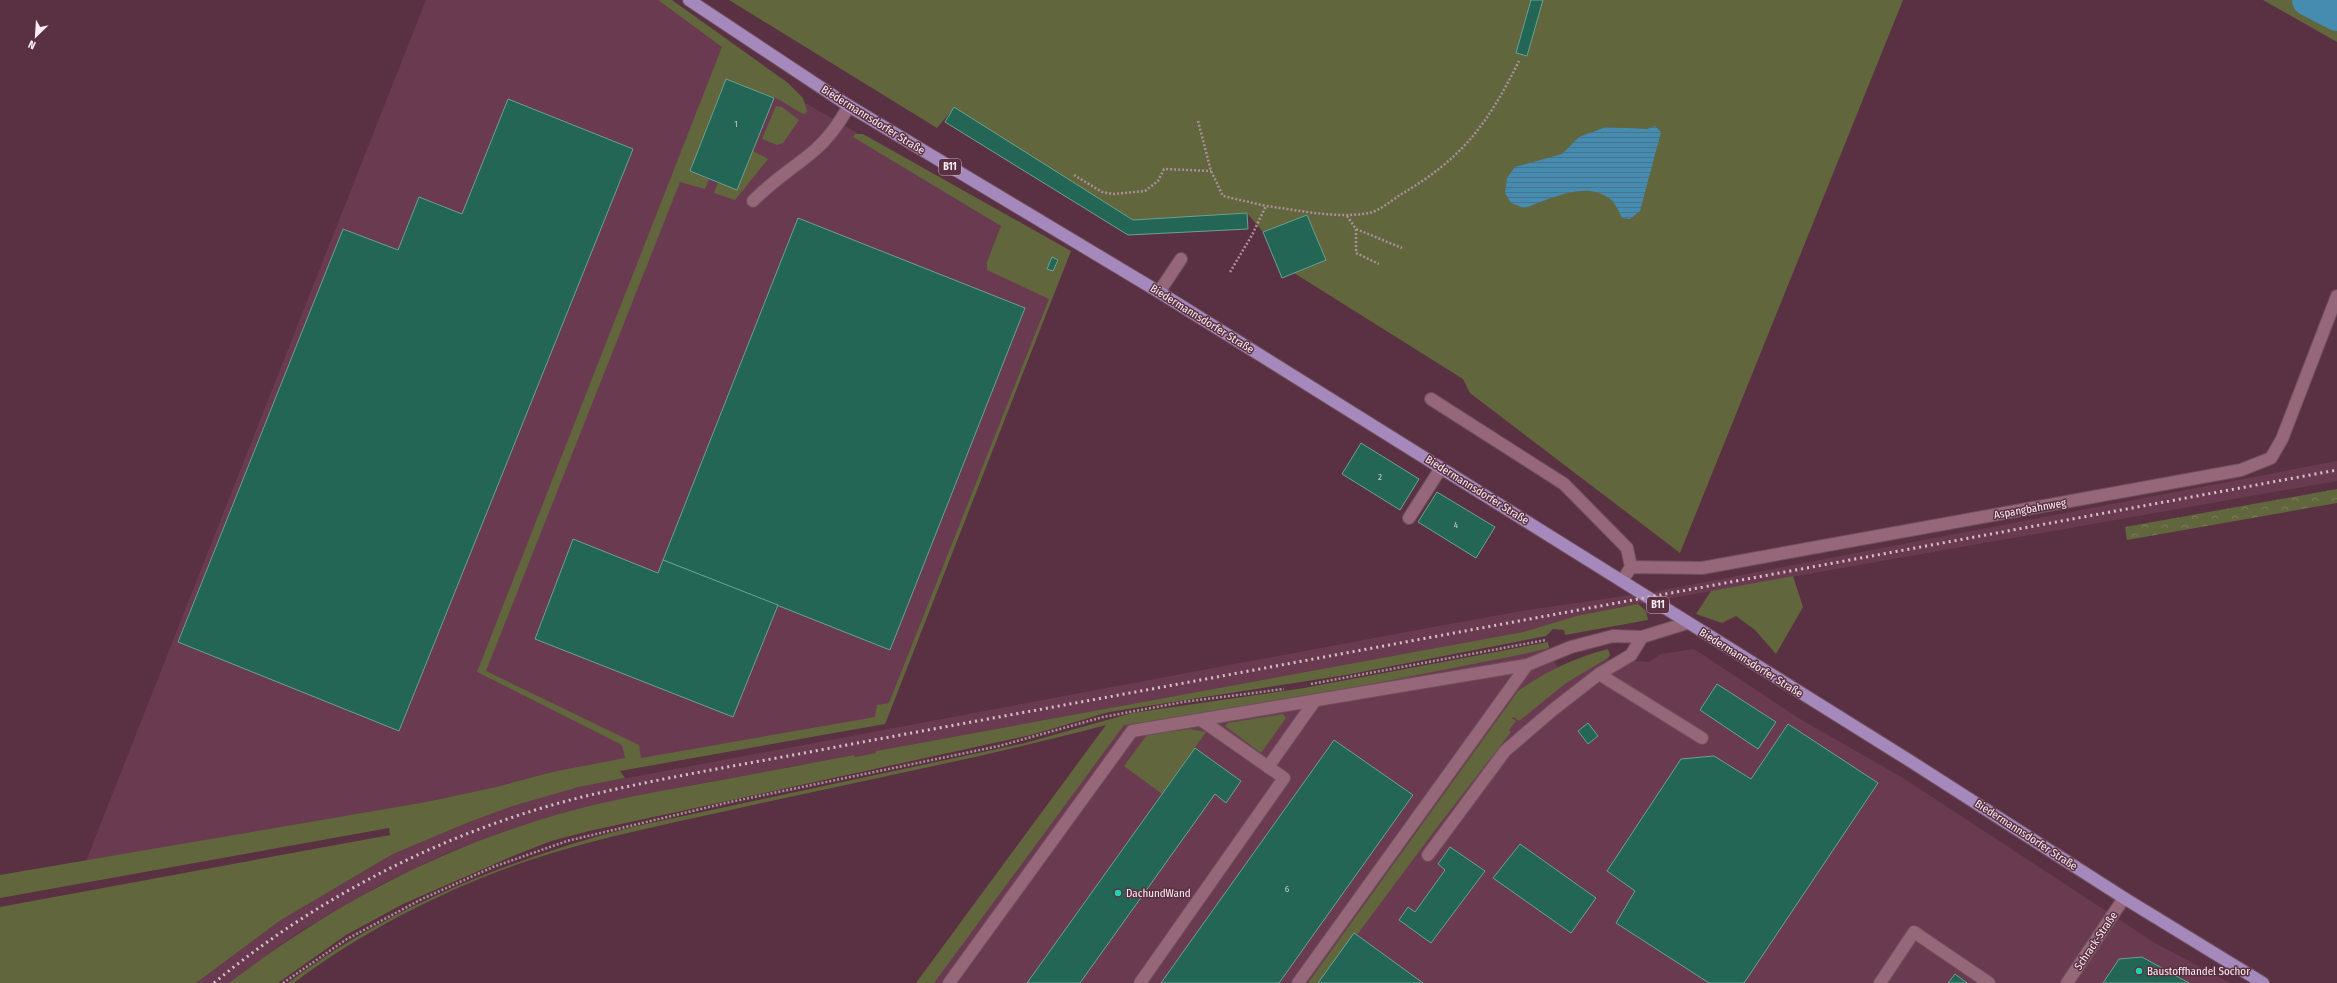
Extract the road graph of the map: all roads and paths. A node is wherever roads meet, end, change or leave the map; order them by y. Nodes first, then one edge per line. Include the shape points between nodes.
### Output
1 (689, 0) edge
2 (1519, 61) dead end
3 (849, 106) junction
4 (1198, 121) dead end
5 (1211, 171) junction
6 (1074, 175) dead end
7 (753, 201) dead end
8 (1266, 206) junction
9 (1347, 216) junction
10 (1356, 229) junction
11 (1402, 248) dead end
12 (1181, 259) dead end
13 (1380, 264) dead end
14 (1230, 272) dead end
15 (1159, 292) junction
16 (2337, 296) edge
17 (1431, 399) dead end
18 (1441, 468) junction
19 (1408, 518) dead end
20 (1631, 567) junction
21 (1622, 581) junction
22 (1687, 623) junction
23 (1642, 637) junction
24 (1571, 647) junction
25 (1527, 665) junction
26 (1599, 674) junction
27 (1309, 684) dead end
28 (1290, 688) dead end
29 (1314, 702) junction
30 (1201, 720) junction
31 (1702, 738) dead end
32 (1268, 767) junction
33 (1428, 855) dead end
34 (2124, 898) junction
35 (283, 983) edge
36 (949, 983) edge
37 (1140, 983) edge
38 (1298, 983) edge
39 (1880, 983) edge
40 (1989, 983) edge
41 (2067, 983) edge
42 (2263, 983) edge

1 - 3 main road, Biedermannsdorfer Straße / B11
2 - 9 path via 1501,98 1460,152 1424,181 1371,213
3 - 7 street via 838,125 815,150 773,181
3 - 15 main road, Biedermannsdorfer Straße / B11
4 - 5 path
5 - 6 path via 1164,169 1158,181 1146,191 1113,194 1102,192
5 - 8 path via 1223,196
8 - 9 path
8 - 14 path
9 - 10 path
10 - 11 path
10 - 13 path via 1356,253
12 - 15 street
15 - 18 main road, Biedermannsdorfer Straße / B11
16 - 20 street, Aspangbahnweg via 2282,439 2271,458 2241,470 1702,568
17 - 20 street via 1564,484 1627,548
18 - 19 street
18 - 21 main road, Biedermannsdorfer Straße / B11
20 - 21 street
21 - 22 main road, Biedermannsdorfer Straße / B11
22 - 23 street
22 - 34 main road, Biedermannsdorfer Straße / B11 via 1907,758
23 - 24 street via 1613,636
23 - 26 street via 1631,655
24 - 25 street
24 - 27 path via 1547,640
25 - 29 street
25 - 38 street
26 - 31 street
26 - 33 street via 1505,751
28 - 35 path via 1183,702 1103,717 999,746 700,809 567,841 493,867 415,902 347,939
29 - 30 street
29 - 32 street
30 - 32 street
30 - 36 street via 1132,732
32 - 37 street via 1284,778
34 - 41 street, Schrack-Straße
34 - 42 main road, Biedermannsdorfer Straße / B11
39 - 40 street via 1914,932

